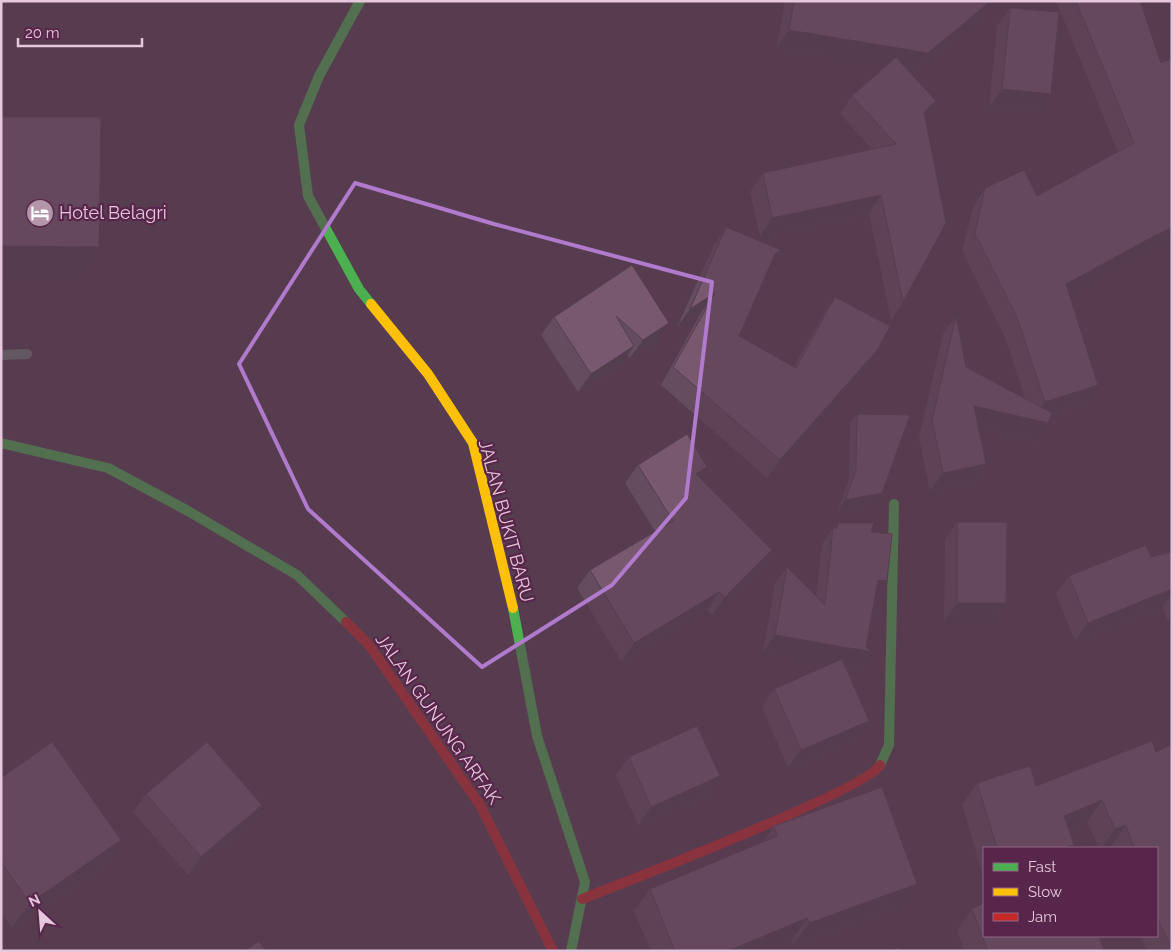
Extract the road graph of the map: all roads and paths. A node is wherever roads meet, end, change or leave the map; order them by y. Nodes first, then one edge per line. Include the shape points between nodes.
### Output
1 (360, 1) edge
2 (27, 354) dead end
3 (1, 355) edge
4 (1, 443) edge
5 (894, 504) dead end
6 (582, 899) junction
7 (553, 951) edge
8 (572, 951) edge

1 - 6 street, JALAN BUKIT BARU via 320,76 299,125 308,196 359,289 428,374 472,443 508,583 538,736 585,882
2 - 3 lane
4 - 7 street, JALAN GUNUNG ARFAK via 108,468 297,575 369,645 480,805
5 - 6 street via 889,745 878,768 847,788
6 - 8 street, JALAN BUKIT BARU

